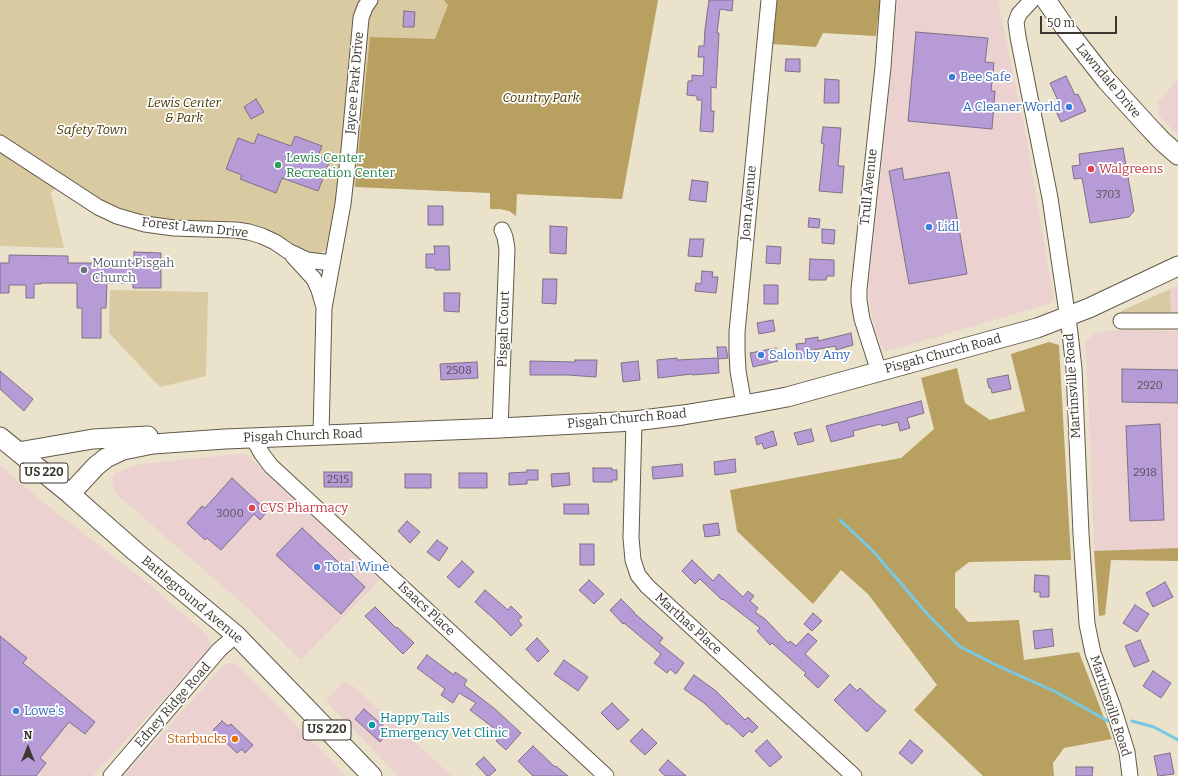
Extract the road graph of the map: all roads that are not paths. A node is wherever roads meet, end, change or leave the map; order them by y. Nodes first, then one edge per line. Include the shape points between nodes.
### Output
1 (370, 0) edge
2 (769, 0) edge
3 (888, 0) edge
4 (1032, 0) edge
5 (1046, 0) edge
6 (0, 143) edge
7 (1178, 155) edge
8 (502, 230) dead end
9 (288, 251) junction
10 (332, 263) junction
11 (1178, 266) edge
12 (324, 308) junction
13 (1068, 316) junction
14 (1121, 321) dead end
15 (1178, 321) edge
16 (879, 372) junction
17 (744, 405) junction
18 (634, 421) junction
19 (500, 428) junction
20 (321, 435) junction
21 (0, 437) edge
22 (253, 438) junction
23 (214, 439) junction
24 (18, 452) junction
25 (70, 494) junction
26 (236, 635) junction
27 (111, 776) edge
28 (372, 776) edge
29 (606, 776) edge
30 (854, 776) edge
31 (1130, 776) edge

1 - 10 street, Jaycee Park Drive via 361,18 343,204
2 - 17 street, Joan Avenue via 737,332 738,371
3 - 16 street, Trull Avenue via 859,289 862,319
4 - 13 street, Martinsville Road via 1019,14 1016,22 1050,198
5 - 7 main road, Lawndale Drive via 1106,80
6 - 9 street, Forest Lawn Drive via 116,216 174,228 249,232 275,242
8 - 19 street, Pisgah Court via 507,249
9 - 10 street, Forest Lawn Drive via 307,260
9 - 12 street, Forest Lawn Drive via 314,279
10 - 12 street, Forest Lawn Drive
11 - 13 main road, Pisgah Church Road
12 - 20 street, Forest Lawn Drive
13 - 16 main road, Pisgah Church Road via 1037,328
13 - 31 street, Martinsville Road via 1074,369 1080,526 1087,624 1093,653 1127,752
14 - 15 street
16 - 17 main road, Pisgah Church Road via 787,397
17 - 18 main road, Pisgah Church Road
18 - 19 main road, Pisgah Church Road
18 - 30 street, Marthas Place via 632,538 633,560 638,575
19 - 20 main road, Pisgah Church Road
20 - 22 main road, Pisgah Church Road
21 - 24 main road, Battleground Avenue / US 220
22 - 23 main road, Pisgah Church Road
22 - 29 street, Isaacs Place via 271,466
23 - 24 main road via 123,437 93,439
23 - 25 main road, Pisgah Church Road via 153,444 112,454 101,461
24 - 25 main road, Battleground Avenue / US 220
25 - 26 main road, Battleground Avenue / US 220
26 - 27 street, Edney Ridge Road via 219,650
26 - 28 main road, Battleground Avenue / US 220

